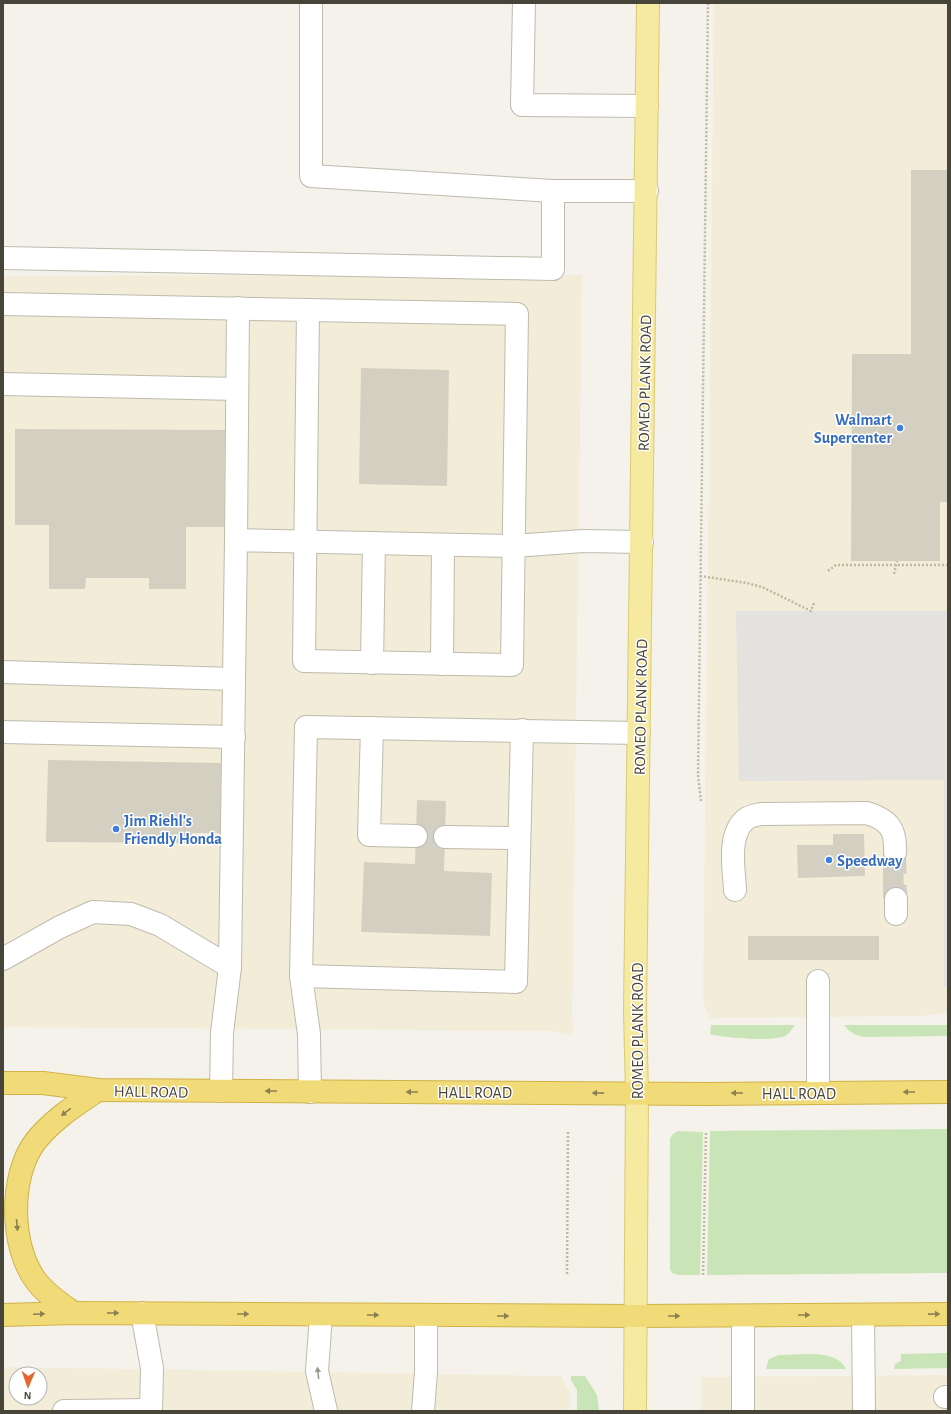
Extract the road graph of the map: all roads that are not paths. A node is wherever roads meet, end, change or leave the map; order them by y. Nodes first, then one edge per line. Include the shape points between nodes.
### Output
1 (311, 3) edge
2 (524, 3) edge
3 (648, 3) edge
4 (647, 106) junction
5 (553, 191) junction
6 (647, 191) junction
7 (3, 258) edge
8 (3, 304) edge
9 (238, 308) junction
10 (308, 310) junction
11 (3, 384) edge
12 (237, 388) junction
13 (236, 540) junction
14 (305, 542) junction
15 (642, 542) junction
16 (374, 543) junction
17 (443, 544) junction
18 (514, 546) junction
19 (372, 663) junction
20 (442, 664) junction
21 (3, 672) edge
22 (234, 679) junction
23 (372, 728) junction
24 (522, 730) junction
25 (3, 732) edge
26 (639, 733) junction
27 (234, 737) junction
28 (416, 836) tunnel mouth
29 (445, 837) tunnel mouth
30 (518, 838) junction
31 (895, 852) tunnel mouth
32 (735, 890) dead end
33 (3, 960) edge
34 (230, 967) junction
35 (301, 976) junction
36 (818, 981) dead end
37 (3, 1083) edge
38 (98, 1090) junction
39 (221, 1091) junction
40 (310, 1092) junction
41 (948, 1092) edge
42 (637, 1093) junction
43 (818, 1093) junction
44 (74, 1313) junction
45 (142, 1313) junction
46 (321, 1314) junction
47 (948, 1314) edge
48 (3, 1315) edge
49 (426, 1315) junction
50 (863, 1315) junction
51 (635, 1316) junction
52 (743, 1316) junction
53 (64, 1411) edge
54 (93, 1411) edge
55 (151, 1411) edge
56 (326, 1411) edge
57 (423, 1411) edge
58 (635, 1411) edge
59 (743, 1411) edge
60 (864, 1411) edge

1 - 5 lane via 311,176
2 - 4 lane via 522,105
3 - 4 main road, ROMEO PLANK ROAD
4 - 6 main road, ROMEO PLANK ROAD
5 - 6 lane
5 - 7 lane via 553,269
6 - 15 main road, ROMEO PLANK ROAD
8 - 9 lane
9 - 10 lane
9 - 12 lane
10 - 14 lane
10 - 18 lane via 517,314
11 - 12 lane
12 - 13 lane
13 - 14 lane
13 - 22 lane
14 - 16 lane
14 - 19 lane via 304,661
15 - 18 lane via 583,541
15 - 26 main road, ROMEO PLANK ROAD
16 - 17 lane
16 - 19 lane
17 - 18 lane
17 - 20 lane
18 - 20 lane via 512,665
19 - 20 lane
21 - 22 lane
22 - 27 lane
23 - 24 lane
23 - 28 lane via 369,835
23 - 35 lane via 306,727
24 - 26 lane
24 - 30 lane
25 - 27 lane
26 - 42 main road, ROMEO PLANK ROAD via 635,1011
27 - 34 lane
29 - 30 lane
30 - 35 lane via 516,982
31 - 32 lane via 896,837 893,830 880,817 867,813 761,814 747,818 738,827 734,839
33 - 34 lane via 60,927 93,912 131,914 160,925
34 - 39 lane via 222,1033
35 - 40 lane via 309,1034
36 - 43 lane
37 - 38 highway, HALL ROAD via 43,1083
38 - 39 highway, HALL ROAD
38 -> 44 highway via 64,1113 42,1134 25,1160 18,1183 18,1239 25,1263 37,1282 52,1298
40 -> 39 highway, HALL ROAD
42 -> 40 highway, HALL ROAD
41 -> 43 highway, HALL ROAD
43 -> 42 highway, HALL ROAD
42 - 51 main road, ROMEO PLANK ROAD
44 -> 45 highway
48 -> 44 highway
45 -> 46 highway
45 - 55 lane via 152,1368
46 -> 49 highway
56 -> 46 lane via 317,1371
50 -> 47 highway
49 -> 51 highway
49 - 57 lane
52 -> 50 highway
50 - 60 lane
51 -> 52 highway
51 - 58 main road, ROMEO PLANK ROAD
52 - 59 lane
53 - 54 lane
54 - 55 lane

